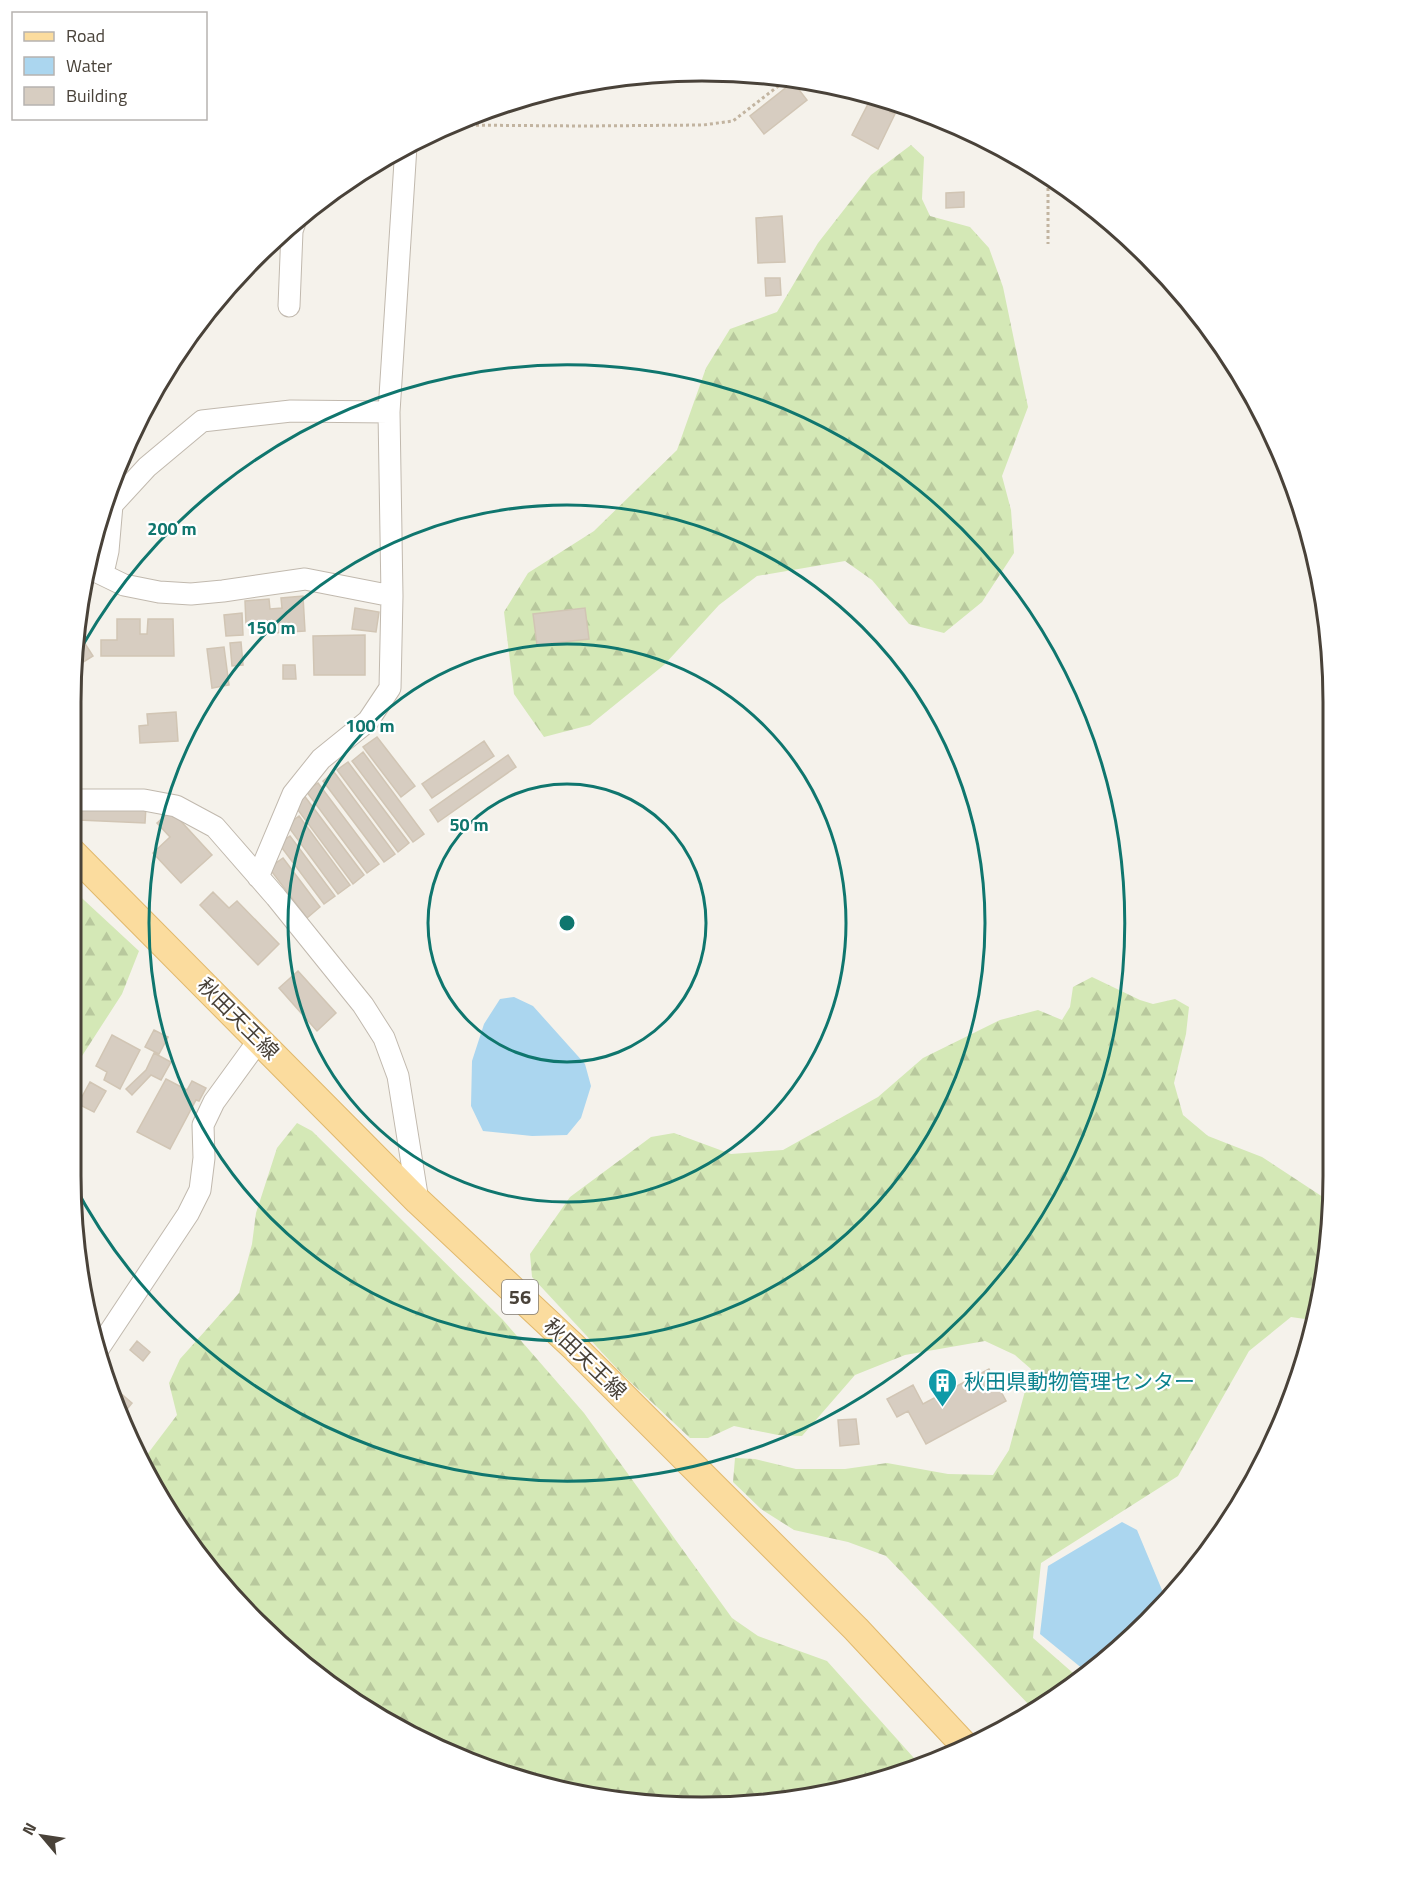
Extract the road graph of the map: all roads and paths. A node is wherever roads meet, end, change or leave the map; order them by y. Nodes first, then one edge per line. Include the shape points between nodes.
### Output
1 (779, 86) edge
2 (472, 125) edge
3 (403, 158) edge
4 (1048, 187) edge
5 (291, 237) edge
6 (1048, 244) dead end
7 (289, 306) dead end
8 (389, 412) junction
9 (114, 503) edge
10 (112, 510) edge
11 (96, 569) edge
12 (95, 570) edge
13 (392, 596) junction
14 (81, 800) edge
15 (81, 861) edge
16 (258, 877) junction
17 (259, 1041) junction
18 (418, 1201) junction
19 (103, 1341) edge
20 (960, 1741) edge

1 - 2 path via 733,122
3 - 8 street
4 - 6 path
5 - 7 street
8 - 9 street via 291,411 202,421 147,467
8 - 13 street
10 - 11 street via 108,551
12 - 13 street via 124,585 191,594 305,579
13 - 16 street via 390,688 368,722 321,759 293,794
14 - 16 street via 144,800 176,806 215,827
15 - 17 main road, 秋田天王線 / 56
16 - 18 street via 363,1005 384,1038 398,1076
17 - 18 main road, 秋田天王線 / 56
17 - 19 street via 214,1102 203,1125 200,1190 188,1214
18 - 20 main road, 秋田天王線 / 56 via 576,1349 856,1629

